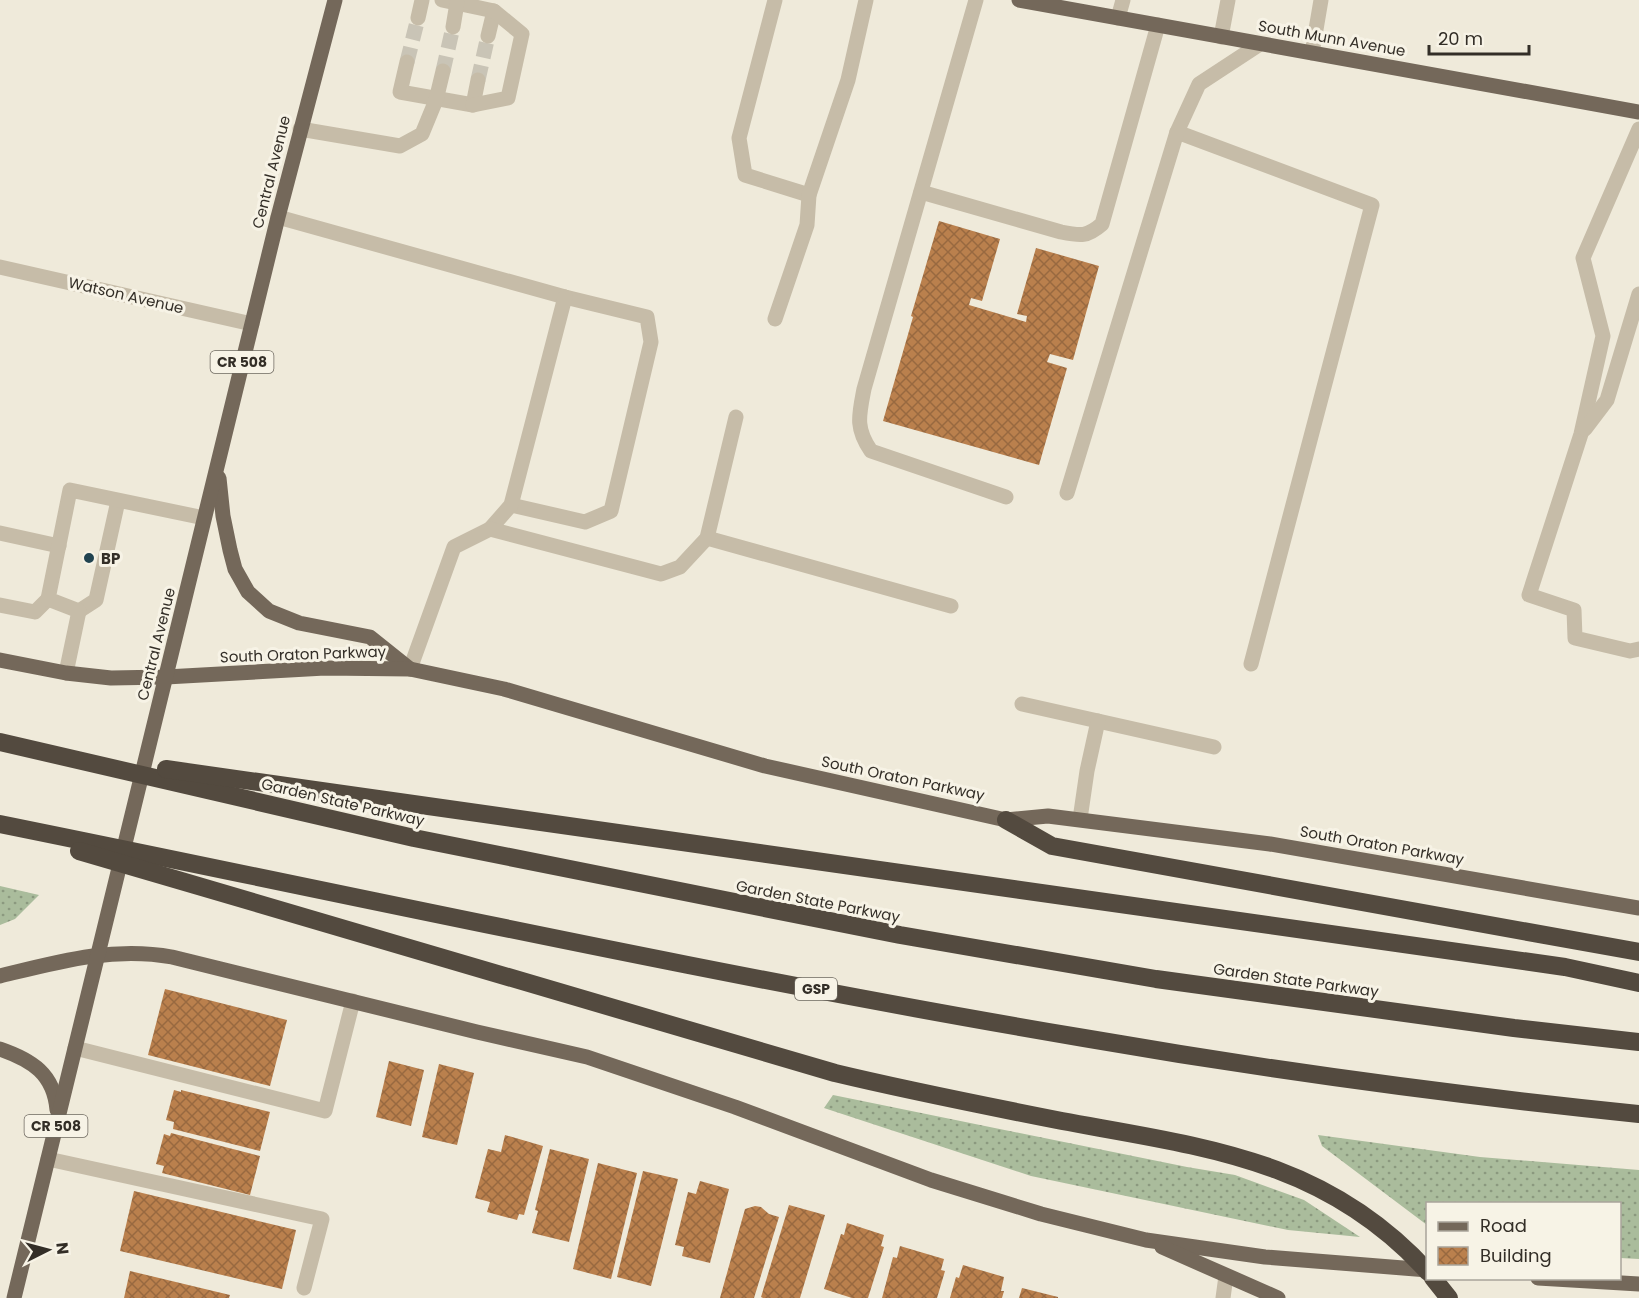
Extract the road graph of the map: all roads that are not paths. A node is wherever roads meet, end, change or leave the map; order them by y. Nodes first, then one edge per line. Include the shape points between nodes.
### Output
1 (335, 0) edge
2 (422, 0) edge
3 (775, 0) edge
4 (866, 0) edge
5 (976, 0) edge
6 (1019, 0) edge
7 (1123, 0) edge
8 (1228, 0) edge
9 (1321, 0) edge
10 (450, 2) edge
11 (480, 4) edge
12 (495, 11) junction
13 (418, 18) tunnel mouth
14 (1118, 18) junction
15 (1158, 25) junction
16 (453, 27) tunnel mouth
17 (488, 36) tunnel mouth
18 (1221, 37) junction
19 (1260, 44) junction
20 (1312, 53) junction
21 (407, 62) tunnel mouth
22 (443, 71) tunnel mouth
23 (478, 80) tunnel mouth
24 (436, 100) junction
25 (472, 105) junction
26 (1639, 112) edge
27 (300, 129) junction
28 (1639, 129) edge
29 (1177, 132) junction
30 (921, 192) junction
31 (809, 195) junction
32 (278, 217) junction
33 (0, 267) edge
34 (1639, 294) edge
35 (565, 297) junction
36 (775, 319) dead end
37 (252, 324) junction
38 (736, 417) dead end
39 (1581, 434) junction
40 (219, 461) junction
41 (1067, 493) dead end
42 (1006, 496) dead end
43 (118, 501) junction
44 (511, 505) junction
45 (204, 518) junction
46 (490, 529) junction
47 (0, 533) edge
48 (707, 538) junction
49 (59, 546) junction
50 (48, 599) junction
51 (0, 605) edge
52 (951, 606) dead end
53 (79, 611) junction
54 (1639, 649) edge
55 (0, 660) edge
56 (1251, 664) dead end
57 (410, 669) junction
58 (66, 673) junction
59 (166, 677) junction
60 (1022, 704) dead end
61 (1098, 721) junction
62 (0, 742) edge
63 (1214, 747) dead end
64 (52, 753) junction
65 (1080, 819) junction
66 (1006, 820) junction
67 (0, 825) edge
68 (1639, 908) edge
69 (1639, 952) edge
70 (98, 954) junction
71 (0, 976) edge
72 (1639, 983) edge
73 (353, 1001) junction
74 (1637, 1041) edge
75 (75, 1048) junction
76 (0, 1049) edge
77 (1639, 1114) edge
78 (58, 1119) junction
79 (48, 1159) junction
80 (1146, 1240) junction
81 (1426, 1269) edge
82 (1426, 1271) edge
83 (1226, 1276) junction
84 (1435, 1280) edge
85 (1572, 1280) edge
86 (1639, 1284) edge
87 (304, 1288) dead end
88 (14, 1298) edge
89 (1223, 1298) edge
90 (1278, 1298) edge
91 (1449, 1298) edge

1 - 27 main road, Central Avenue / CR 508
2 - 13 street
3 - 31 street via 740,138 745,175
4 - 31 street via 848,80
5 - 30 street
6 - 14 main road, South Munn Avenue
7 - 14 street
8 - 18 street
9 - 20 street
10 - 11 street
10 - 16 street
11 - 12 street
12 - 17 street
12 - 25 street via 522,34 508,98
14 - 15 main road, South Munn Avenue
15 - 18 main road, South Munn Avenue
15 - 30 street via 1102,224 1094,231 1081,236
18 - 19 main road, South Munn Avenue
19 - 20 main road, South Munn Avenue
19 - 29 street via 1199,84
20 - 26 main road, South Munn Avenue
21 - 24 street via 400,92
22 - 24 street
23 - 25 street
24 - 25 street
24 - 27 street via 422,134 400,146
27 - 32 main road, Central Avenue / CR 508
28 - 39 street via 1583,258 1603,336
29 - 41 street
29 - 56 street via 1372,205
30 - 42 street via 864,389 859,415 861,437 871,451
31 - 36 street via 807,225
32 - 35 street
32 - 37 main road, Central Avenue / CR 508
33 - 37 street, Watson Avenue
34 - 39 street via 1607,400
35 - 44 street
35 - 44 street via 647,317 651,342 611,511 585,522
37 - 40 main road, Central Avenue / CR 508
38 - 48 street
39 - 54 street via 1529,595 1574,610 1575,638 1630,651
40 - 45 main road, Central Avenue / CR 508
40 - 57 main road via 220,497 230,550 248,592 269,610 299,623 370,637
43 - 45 street
43 - 49 street via 70,490
43 - 53 street via 96,600
44 - 46 street
45 - 59 main road, Central Avenue / CR 508
46 - 48 street via 661,574 680,567
46 - 57 street via 454,547
47 - 49 street
48 - 52 street
49 - 50 street
50 - 51 street via 34,612
50 - 53 street
53 - 58 street
55 - 58 main road, South Oraton Parkway
57 - 59 main road, South Oraton Parkway via 314,668
57 - 66 main road, South Oraton Parkway via 504,689 765,766
58 - 59 main road, South Oraton Parkway via 111,678
59 - 70 main road, Central Avenue / CR 508
60 - 61 street
61 - 63 street
61 - 65 street
62 - 64 highway, Garden State Parkway
64 - 72 highway via 1542,963
64 - 74 highway, Garden State Parkway via 414,838 900,935 1156,979
65 - 66 main road, South Oraton Parkway via 1048,816
65 - 68 main road, South Oraton Parkway via 1270,844
66 - 69 highway via 1052,846
67 - 77 highway, GSP via 970,1019 1269,1068
67 - 81 highway via 835,1073 1262,1163 1339,1198 1390,1235
70 - 71 main road
70 - 73 main road via 172,957
70 - 75 main road, Central Avenue / CR 508
73 - 75 street via 325,1111
73 - 80 main road via 586,1057 931,1180 1041,1214
75 - 78 main road, Central Avenue / CR 508
76 - 78 main road via 25,1059 50,1082
78 - 79 main road, Central Avenue / CR 508
79 - 87 street via 322,1219
79 - 88 main road, Central Avenue / CR 508
80 - 82 main road via 1265,1257
80 - 83 main road
83 - 89 street
83 - 90 main road
84 - 91 highway
85 - 86 main road

